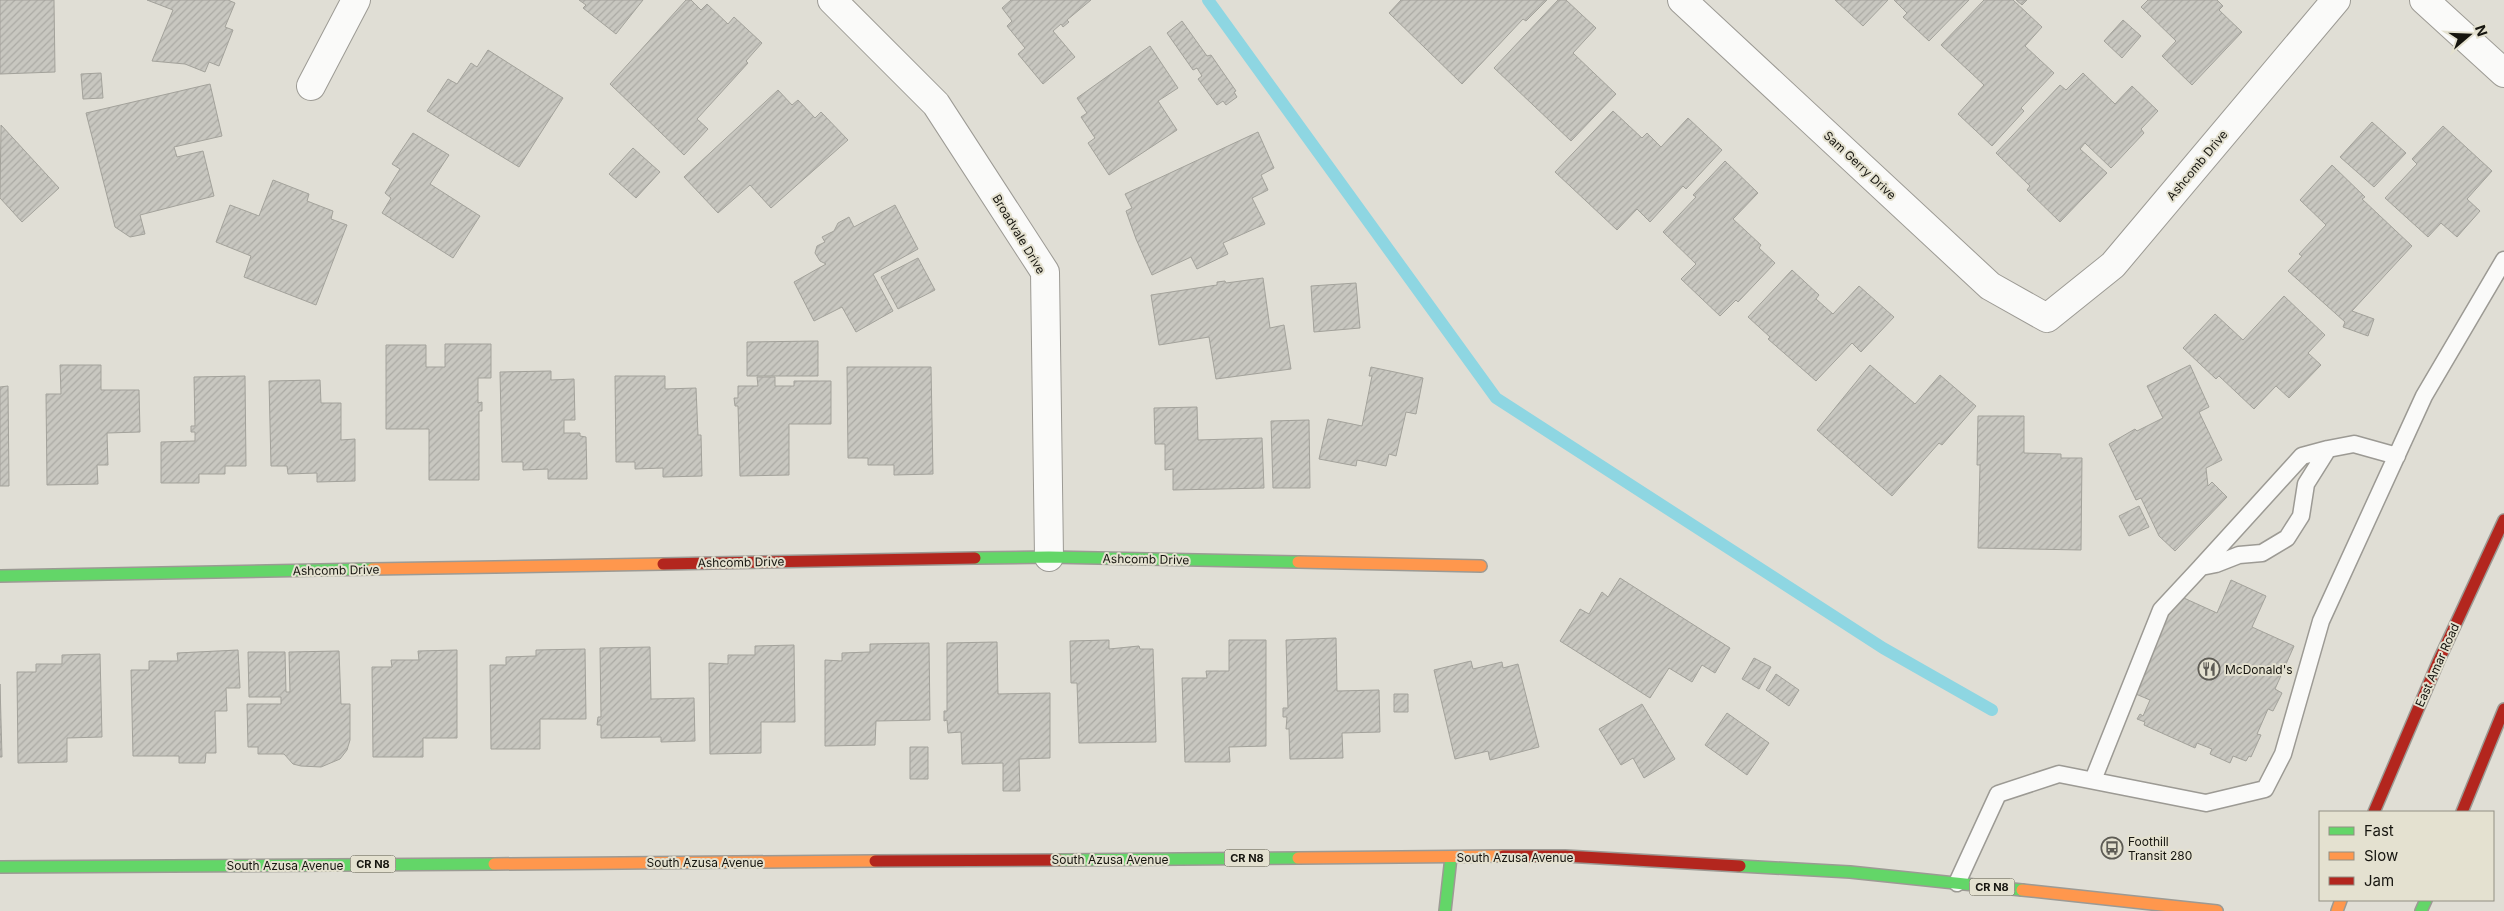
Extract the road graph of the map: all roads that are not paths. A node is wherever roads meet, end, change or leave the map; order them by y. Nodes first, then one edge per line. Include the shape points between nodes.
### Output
1 (356, 0) edge
2 (832, 0) edge
3 (1682, 0) edge
4 (2336, 0) edge
5 (2424, 0) edge
6 (2504, 73) edge
7 (311, 86) dead end
8 (2504, 260) edge
9 (2047, 318) joint
10 (2328, 449) junction
11 (2397, 456) junction
12 (2504, 520) edge
13 (1049, 557) junction
14 (1482, 566) dead end
15 (2201, 567) junction
16 (0, 576) edge
17 (2504, 709) edge
18 (2093, 780) junction
19 (2374, 811) edge
20 (2462, 811) edge
21 (1451, 857) junction
22 (0, 867) edge
23 (1957, 883) junction
24 (1445, 911) edge
25 (2217, 911) edge

1 - 7 street
2 - 13 street, Broadvale Drive via 936,104 1045,272
3 - 9 street, Sam Gerry Drive via 1990,286
4 - 9 street, Ashcomb Drive via 2113,266
5 - 6 street
8 - 11 lane via 2424,396
10 - 11 lane via 2354,444
10 - 15 lane via 2302,456
10 - 15 lane via 2306,484 2301,516 2287,538 2262,553 2239,555
11 - 18 lane via 2321,621 2283,754 2264,789 2206,803
12 - 19 main road, East Amar Road
13 - 14 main road, Ashcomb Drive
13 - 16 main road, Ashcomb Drive
15 - 18 lane via 2161,610
17 - 20 main road
18 - 23 lane via 2059,774 1998,794
21 - 22 main road, South Azusa Avenue / CR N8
21 - 23 main road, South Azusa Avenue / CR N8 via 1565,856 1850,872
21 - 24 main road
23 - 25 main road, South Azusa Avenue / CR N8

